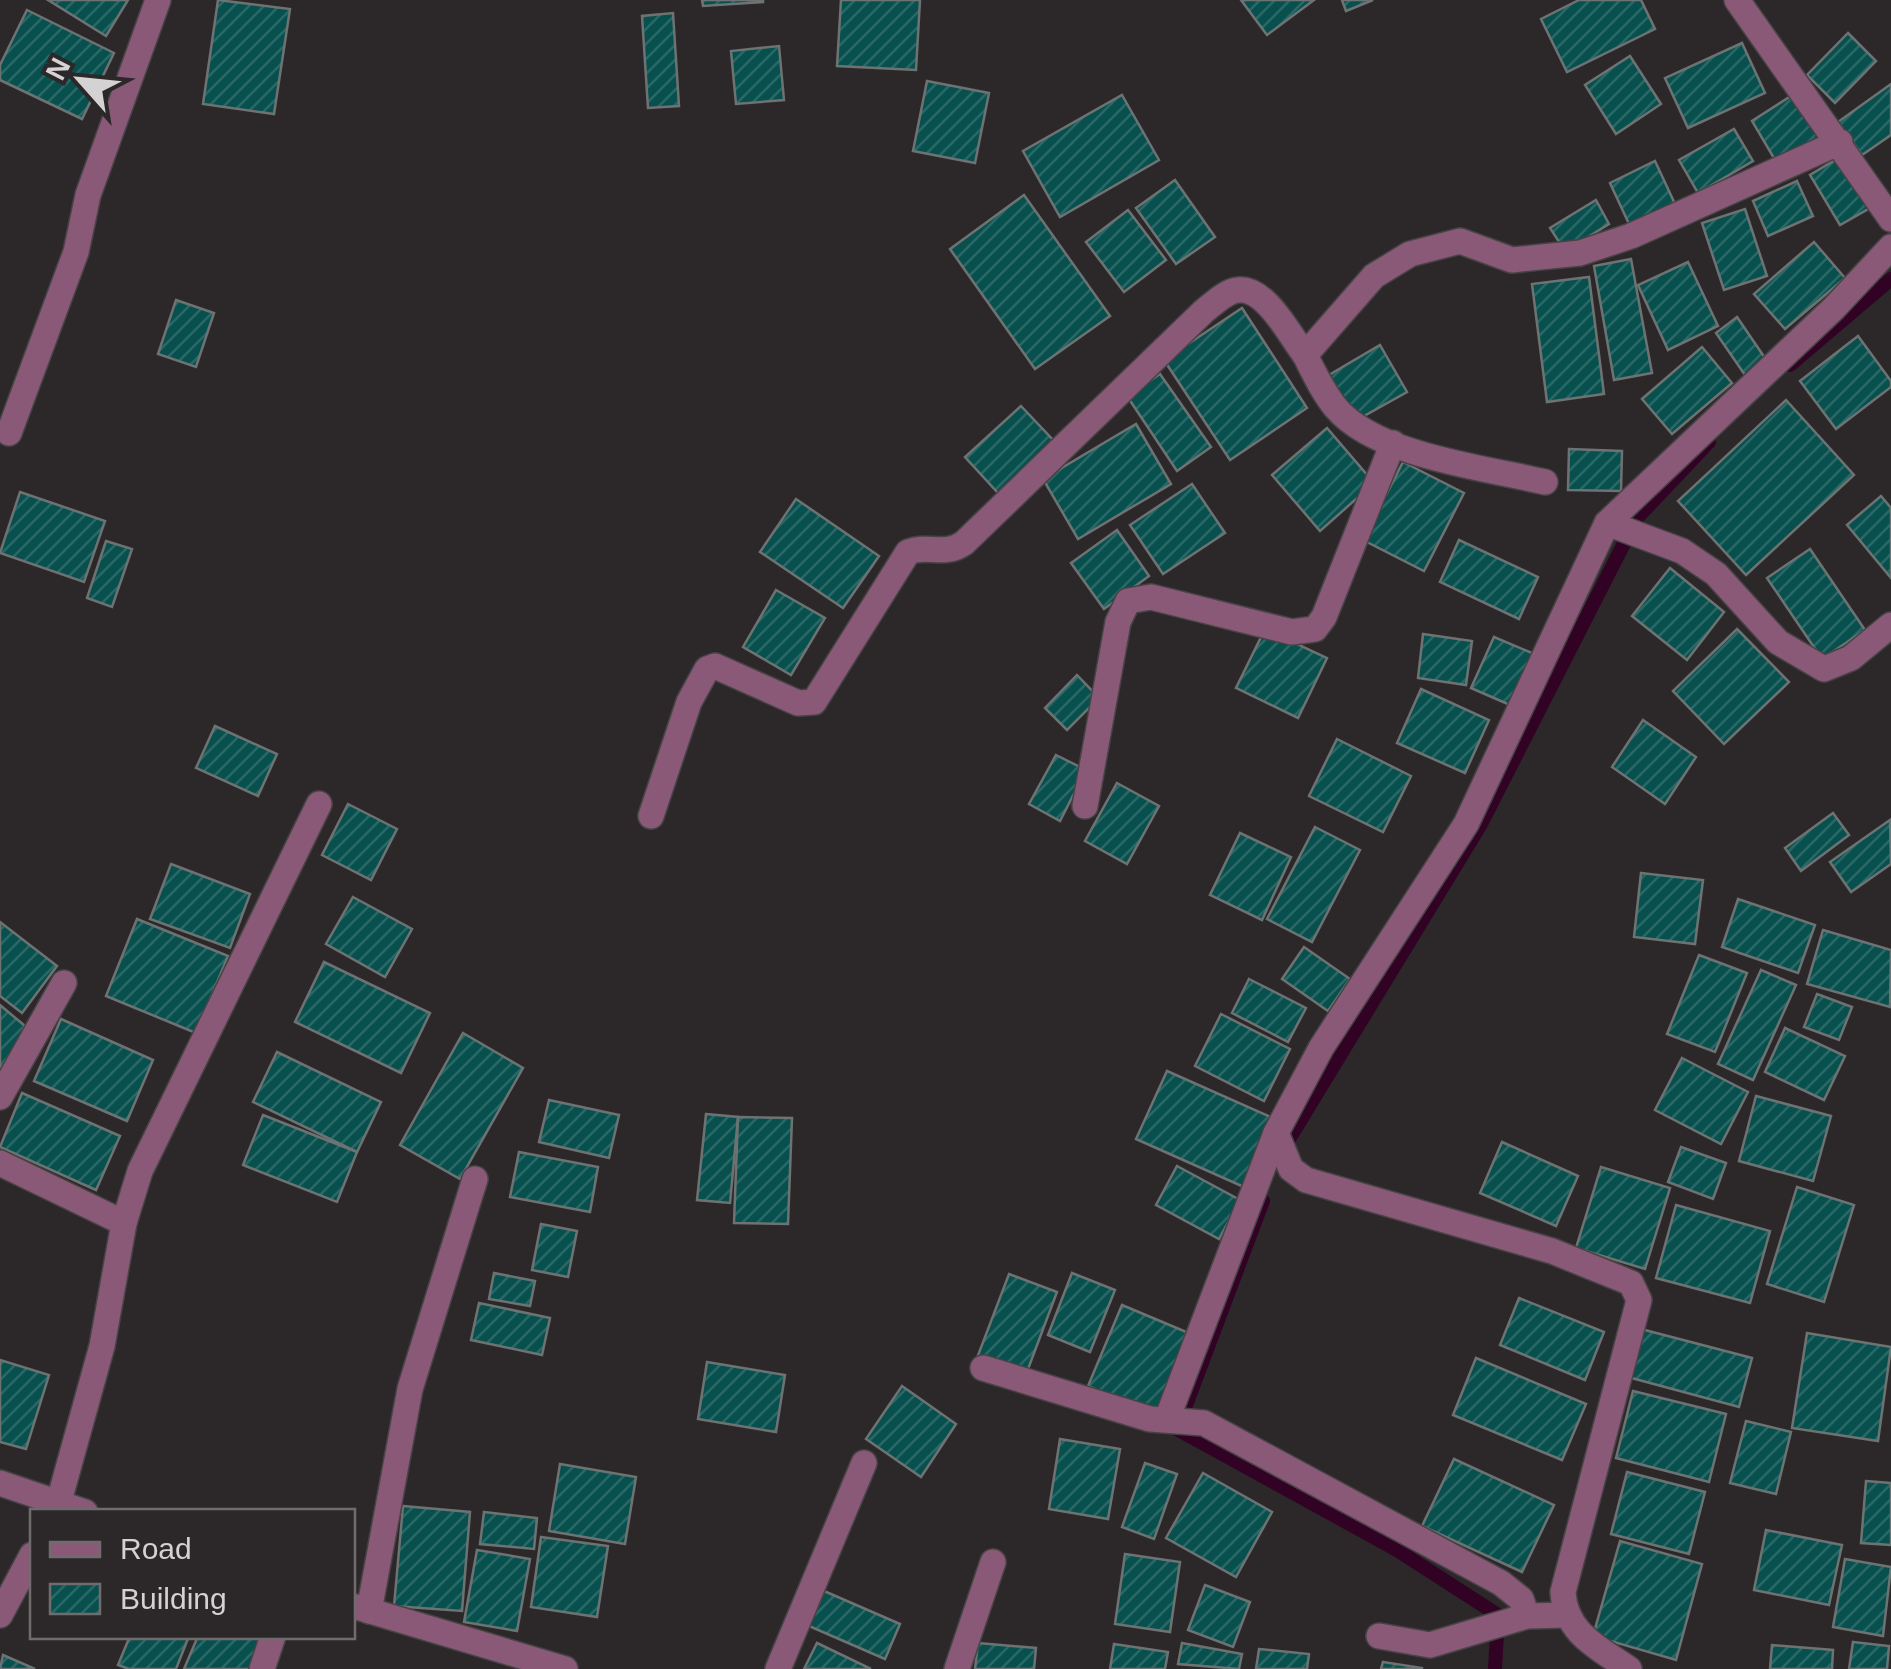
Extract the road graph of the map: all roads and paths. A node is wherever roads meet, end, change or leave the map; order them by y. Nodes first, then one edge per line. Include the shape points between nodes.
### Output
1 (158, 0) edge
2 (1737, 0) edge
3 (1840, 142) junction
4 (1891, 219) edge
5 (1891, 246) edge
6 (1305, 355) junction
7 (8, 433) dead end
8 (1393, 443) junction
9 (1545, 482) dead end
10 (1610, 524) junction
11 (1891, 625) edge
12 (318, 804) dead end
13 (1084, 806) dead end
14 (651, 816) dead end
15 (64, 983) dead end
16 (0, 1097) edge
17 (1277, 1135) junction
18 (0, 1164) edge
19 (474, 1179) dead end
20 (124, 1223) junction
21 (983, 1368) dead end
22 (1172, 1419) junction
23 (864, 1463) dead end
24 (0, 1483) edge
25 (67, 1508) edge
26 (30, 1559) edge
27 (993, 1562) dead end
28 (361, 1608) edge
29 (0, 1615) edge
30 (1566, 1615) junction
31 (1523, 1618) junction
32 (1379, 1636) dead end
33 (272, 1639) edge
34 (262, 1669) edge
35 (565, 1669) edge
36 (778, 1669) edge
37 (957, 1669) edge
38 (1629, 1669) edge

1 - 7 street via 88,195 76,252
2 - 3 street
3 - 4 street
3 - 6 street via 1580,253 1512,260 1460,241 1410,254 1374,276
5 - 10 street
6 - 8 street via 1337,409
6 - 14 street via 1258,297 1244,290 1228,294 964,543 946,552 908,552 814,702 798,703 728,671 707,669 688,702
8 - 9 street
8 - 13 street via 1314,629 1292,632 1151,596 1128,601 1118,622
10 - 11 street via 1716,574 1778,642 1824,668 1851,658
10 - 17 street via 1466,824 1321,1048
12 - 20 street via 140,1172
15 - 16 street
17 - 22 street
17 - 30 street via 1292,1170 1306,1180 1552,1251 1631,1283 1639,1300 1566,1576
18 - 20 street
19 - 28 street via 410,1389
20 - 25 street
21 - 22 street via 1150,1419
22 - 31 street via 1204,1422 1502,1584 1521,1599
23 - 36 street
24 - 25 street
26 - 29 street
27 - 37 street
28 - 35 street
30 - 31 street
30 - 38 street via 1578,1632
31 - 32 street via 1430,1644
33 - 34 street

